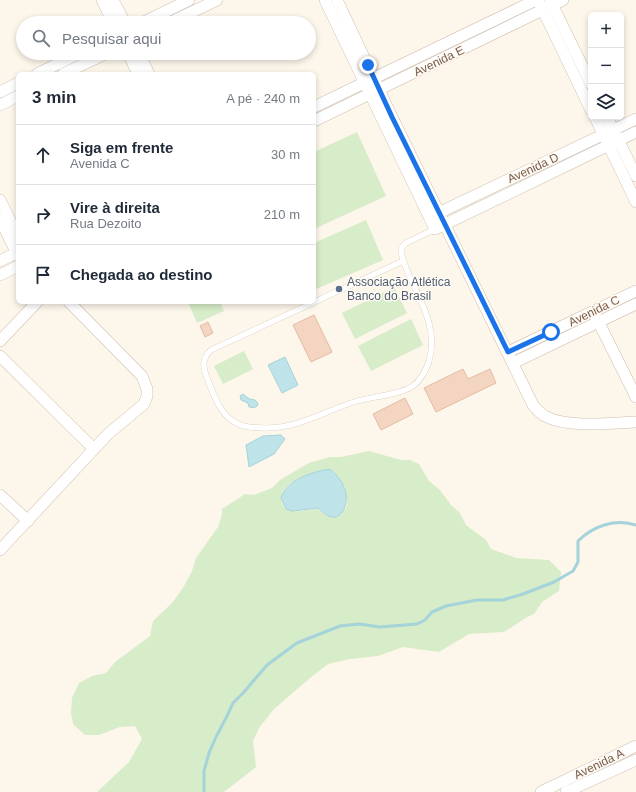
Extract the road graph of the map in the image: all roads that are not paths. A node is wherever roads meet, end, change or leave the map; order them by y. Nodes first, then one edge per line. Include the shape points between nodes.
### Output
1 (102, 0) edge
2 (113, 0) edge
3 (189, 0) edge
4 (217, 0) edge
5 (325, 0) edge
6 (337, 0) edge
7 (563, 0) edge
8 (544, 3) edge
9 (110, 16) edge
10 (121, 16) edge
11 (156, 16) edge
12 (184, 16) edge
13 (66, 60) edge
14 (93, 60) edge
15 (131, 60) edge
16 (143, 60) edge
17 (42, 72) edge
18 (68, 72) edge
19 (137, 72) edge
20 (149, 72) edge
21 (588, 79) edge
22 (370, 80) junction
23 (16, 84) edge
24 (375, 91) junction
25 (0, 92) edge
26 (16, 97) edge
27 (588, 103) edge
28 (0, 105) edge
29 (316, 106) edge
30 (636, 119) edge
31 (316, 120) edge
32 (597, 120) edge
33 (608, 120) edge
34 (636, 132) edge
35 (611, 138) junction
36 (636, 176) edge
37 (0, 200) edge
38 (636, 202) edge
39 (434, 215) junction
40 (0, 219) edge
41 (440, 226) junction
42 (16, 233) edge
43 (425, 234) junction
44 (16, 252) edge
45 (16, 254) edge
46 (0, 261) edge
47 (403, 261) junction
48 (16, 267) edge
49 (0, 275) edge
50 (636, 291) edge
51 (316, 301) edge
52 (36, 304) edge
53 (71, 304) edge
54 (310, 304) edge
55 (636, 304) edge
56 (593, 312) junction
57 (599, 322) junction
58 (0, 341) edge
59 (508, 352) junction
60 (0, 356) edge
61 (513, 363) junction
62 (636, 396) edge
63 (636, 422) edge
64 (94, 449) junction
65 (0, 495) edge
66 (28, 521) junction
67 (0, 550) edge
68 (636, 746) edge
69 (636, 760) edge
70 (541, 792) edge
71 (566, 792) edge

1 - 9 street
2 - 10 street
3 - 11 street
4 - 12 street
5 - 22 street
6 - 22 street
7 - 8 street, Avenida E
8 - 21 street
8 - 22 street, Avenida E
8 - 24 street, Avenida E
8 - 27 street
13 - 17 street
14 - 18 street
15 - 19 street
16 - 20 street
22 - 24 street
22 - 29 street, Avenida E
23 - 25 street
24 - 31 street, Avenida E
24 - 39 street
26 - 28 street
30 - 35 street, Avenida D
32 - 35 street
33 - 35 street
34 - 35 street, Avenida D
35 - 36 street
35 - 38 street
35 - 39 street, Avenida D
35 - 41 street, Avenida D
37 - 42 street
39 - 41 street
39 - 43 lane
40 - 44 street
41 - 43 lane
41 - 59 street
43 - 47 lane via 403,245
45 - 46 street
47 - 51 lane
47 - 54 lane via 426,313 431,336 429,361 416,383 397,392 354,402 291,426 256,428 233,422 218,404 204,370 203,363 207,354
48 - 49 street
50 - 56 street, Avenida C
52 - 58 street
53 - 64 street via 144,379 147,389 144,404 114,428
55 - 57 street, Avenida C
56 - 57 street
56 - 59 street, Avenida C
57 - 61 street, Avenida C
57 - 62 street
59 - 61 street
60 - 64 street
61 - 63 street via 533,405 547,417 579,423
64 - 66 street
65 - 66 street
66 - 67 street
68 - 70 street, Avenida A
69 - 71 street, Avenida A

